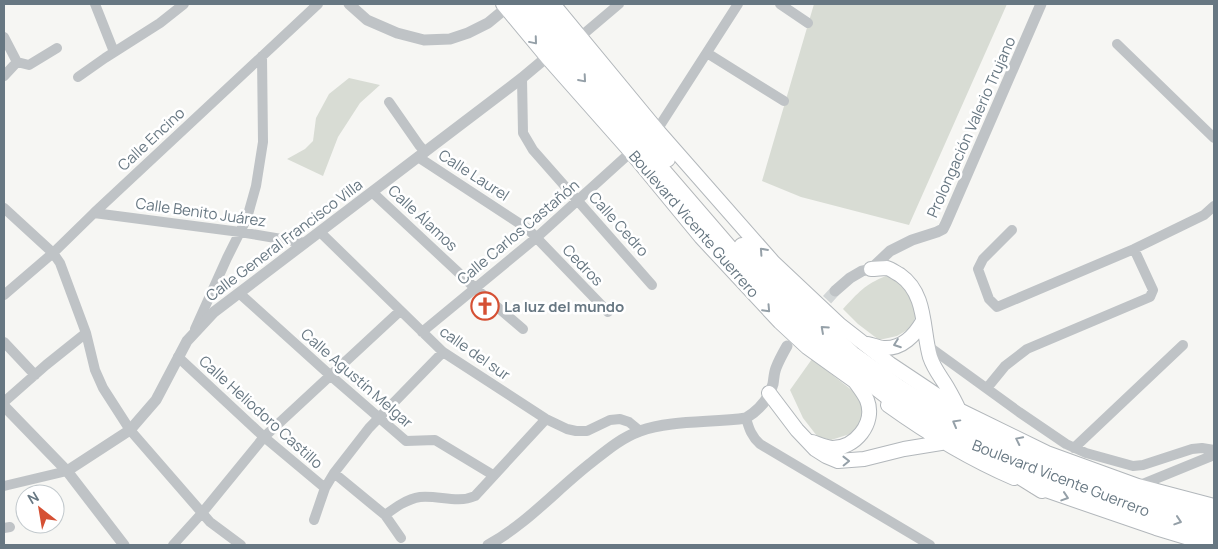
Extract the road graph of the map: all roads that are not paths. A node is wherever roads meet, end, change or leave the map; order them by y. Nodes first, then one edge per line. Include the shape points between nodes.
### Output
1 (95, 4) edge
2 (184, 4) edge
3 (318, 4) edge
4 (349, 4) edge
5 (536, 4) edge
6 (619, 4) edge
7 (738, 4) edge
8 (780, 4) edge
9 (1041, 4) edge
10 (510, 5) edge
11 (547, 17) edge
12 (808, 23) dead end
13 (4, 37) edge
14 (580, 37) junction
15 (1118, 44) dead end
16 (57, 48) dead end
17 (114, 52) junction
18 (707, 53) junction
19 (262, 56) junction
20 (547, 56) junction
21 (17, 62) junction
22 (4, 76) edge
23 (78, 77) dead end
24 (522, 78) junction
25 (784, 101) dead end
26 (389, 102) dead end
27 (657, 130) junction
28 (1214, 138) edge
29 (632, 152) junction
30 (422, 154) junction
31 (372, 192) junction
32 (578, 201) junction
33 (1214, 206) edge
34 (4, 208) edge
35 (94, 213) junction
36 (1012, 230) dead end
37 (240, 232) junction
38 (320, 232) junction
39 (536, 238) junction
40 (305, 243) junction
41 (1134, 249) junction
42 (53, 253) junction
43 (871, 269) junction
44 (652, 285) dead end
45 (475, 288) junction
46 (835, 291) tunnel mouth
47 (239, 293) junction
48 (4, 295) edge
49 (400, 311) junction
50 (608, 312) dead end
51 (924, 321) junction
52 (523, 329) dead end
53 (422, 332) junction
54 (86, 333) junction
55 (193, 335) junction
56 (4, 342) edge
57 (862, 342) junction
58 (1183, 345) dead end
59 (787, 346) dead end
60 (928, 346) junction
61 (443, 352) junction
62 (178, 357) junction
63 (35, 375) junction
64 (330, 376) junction
65 (854, 380) junction
66 (987, 388) junction
67 (769, 393) junction
68 (4, 404) edge
69 (959, 410) junction
70 (379, 418) junction
71 (746, 418) junction
72 (546, 419) junction
73 (130, 430) junction
74 (640, 431) junction
75 (264, 437) junction
76 (804, 438) junction
77 (953, 441) junction
78 (1074, 448) junction
79 (1214, 450) edge
80 (1214, 455) edge
81 (67, 471) junction
82 (334, 473) junction
83 (493, 476) junction
84 (6, 484) edge
85 (1138, 486) junction
86 (325, 488) junction
87 (1042, 490) joint
88 (1214, 506) edge
89 (202, 512) junction
90 (385, 515) junction
91 (314, 520) dead end
92 (1214, 520) edge
93 (1214, 533) edge
94 (401, 538) dead end
95 (124, 545) edge
96 (173, 545) edge
97 (241, 545) edge
98 (488, 545) edge
99 (930, 545) edge
100 (1212, 545) edge

1 - 17 street
2 - 17 street
3 - 19 street, Calle Encino
4 - 10 street via 367,20 424,40 450,39 468,34
5 - 11 highway, Boulevard Vicente Guerrero
6 - 14 street
7 - 18 street
8 - 12 street
9 - 43 street, Prolongación Valerio Trujano via 942,229 890,251
10 - 11 highway, Boulevard Vicente Guerrero
10 -> 20 main road, Boulevard Vicente Guerrero
11 - 14 main road, Boulevard Vicente Guerrero
11 -> 77 highway, Boulevard Vicente Guerrero via 750,272 799,325 891,399
92 -> 11 highway, Boulevard Vicente Guerrero via 1025,456 957,424 852,354 759,266
13 - 21 street
14 - 27 main road, Boulevard Vicente Guerrero
15 - 28 street
16 - 21 street via 29,65
17 - 23 street
18 - 25 street
18 - 27 street
19 - 35 street, Calle Encino
19 - 37 street via 263,142 256,186
20 - 24 street, Calle General Francisco Villa
20 - 29 main road, Boulevard Vicente Guerrero
21 - 22 street
24 - 30 street, Calle General Francisco Villa
24 - 32 street, Calle Cedro via 523,133 533,150
26 - 30 street
57 -> 27 main road, Boulevard Vicente Guerrero via 773,262
29 - 32 street, Calle Carlos Castañón
29 -> 65 main road, Boulevard Vicente Guerrero via 701,237 780,322
30 - 31 street, Calle General Francisco Villa
30 - 39 street, Calle Laurel
31 - 38 street, Calle General Francisco Villa
31 - 45 street, Calle Álamos
32 - 39 street, Calle Carlos Castañón
32 - 44 street, Calle Cedro
33 - 41 street via 1204,215
34 - 42 street
35 - 37 street, Calle Benito Juárez
35 - 42 street, Calle Encino
36 - 41 street via 982,259 978,269 989,299 997,307
37 - 40 street, Calle Benito Juárez
37 - 55 street
38 - 40 street, Calle General Francisco Villa
38 - 49 street, calle del sur
39 - 45 street, Calle Carlos Castañón
39 - 50 street, Cedros
40 - 47 street, Calle General Francisco Villa
41 - 66 street via 1153,290 1150,297 1027,349 1005,366
42 - 48 street, Calle Encino
42 - 54 street via 60,262
43 - 46 street, Prolongación Valerio Trujano via 850,278
43 - 51 main road via 888,268 906,279 919,298
45 - 52 street, Calle Álamos
45 - 53 street, Calle Carlos Castañón
47 - 55 street, Calle General Francisco Villa via 214,312
47 - 64 street, Calle Agustín Melgar
49 - 53 street, calle del sur
49 - 64 street
51 -> 57 main road via 911,338 894,346 884,349
51 - 60 main road
53 - 61 street, calle del sur
54 - 63 street
54 - 73 street via 103,388
55 - 62 street, Calle General Francisco Villa
56 - 63 street
57 - 69 main road, Boulevard Vicente Guerrero
58 - 78 street
59 - 67 street via 775,370
60 - 66 street
60 - 69 main road via 938,374
61 - 70 street
61 - 72 street, calle del sur
62 - 73 street, Calle General Francisco Villa via 156,400
62 - 75 street, Calle Heliodoro Castillo
63 - 68 street
64 - 70 street, Calle Agustín Melgar
64 - 75 street
65 - 76 main road via 866,399 869,412 860,436 850,444 829,448
65 - 77 main road, Boulevard Vicente Guerrero via 906,418
66 - 78 street
67 - 71 street
67 - 76 main road
68 - 81 street
85 -> 69 main road, Boulevard Vicente Guerrero via 1047,453
70 - 82 street
70 - 83 street, Calle Agustín Melgar via 406,441 435,440
71 - 74 street via 676,424
71 - 99 street via 751,434 760,444
72 - 74 street, calle del sur via 576,431 587,431 620,419
72 - 83 street
73 - 81 street, Calle General Francisco Villa
73 - 89 street
74 - 98 street via 612,446 527,518
75 - 86 street, Calle Heliodoro Castillo
75 - 89 street
76 -> 77 main road via 815,449 838,461
77 - 87 highway
77 -> 93 highway, Boulevard Vicente Guerrero
78 - 79 street via 1133,466 1192,449
80 - 85 street
81 - 84 street
81 - 95 street
82 - 86 street
82 - 90 street
83 - 90 street via 467,500 420,497 402,503
85 - 88 main road, Boulevard Vicente Guerrero
86 - 91 street
87 -> 100 main road, Boulevard Vicente Guerrero
89 - 96 street
89 - 97 street
90 - 94 street

